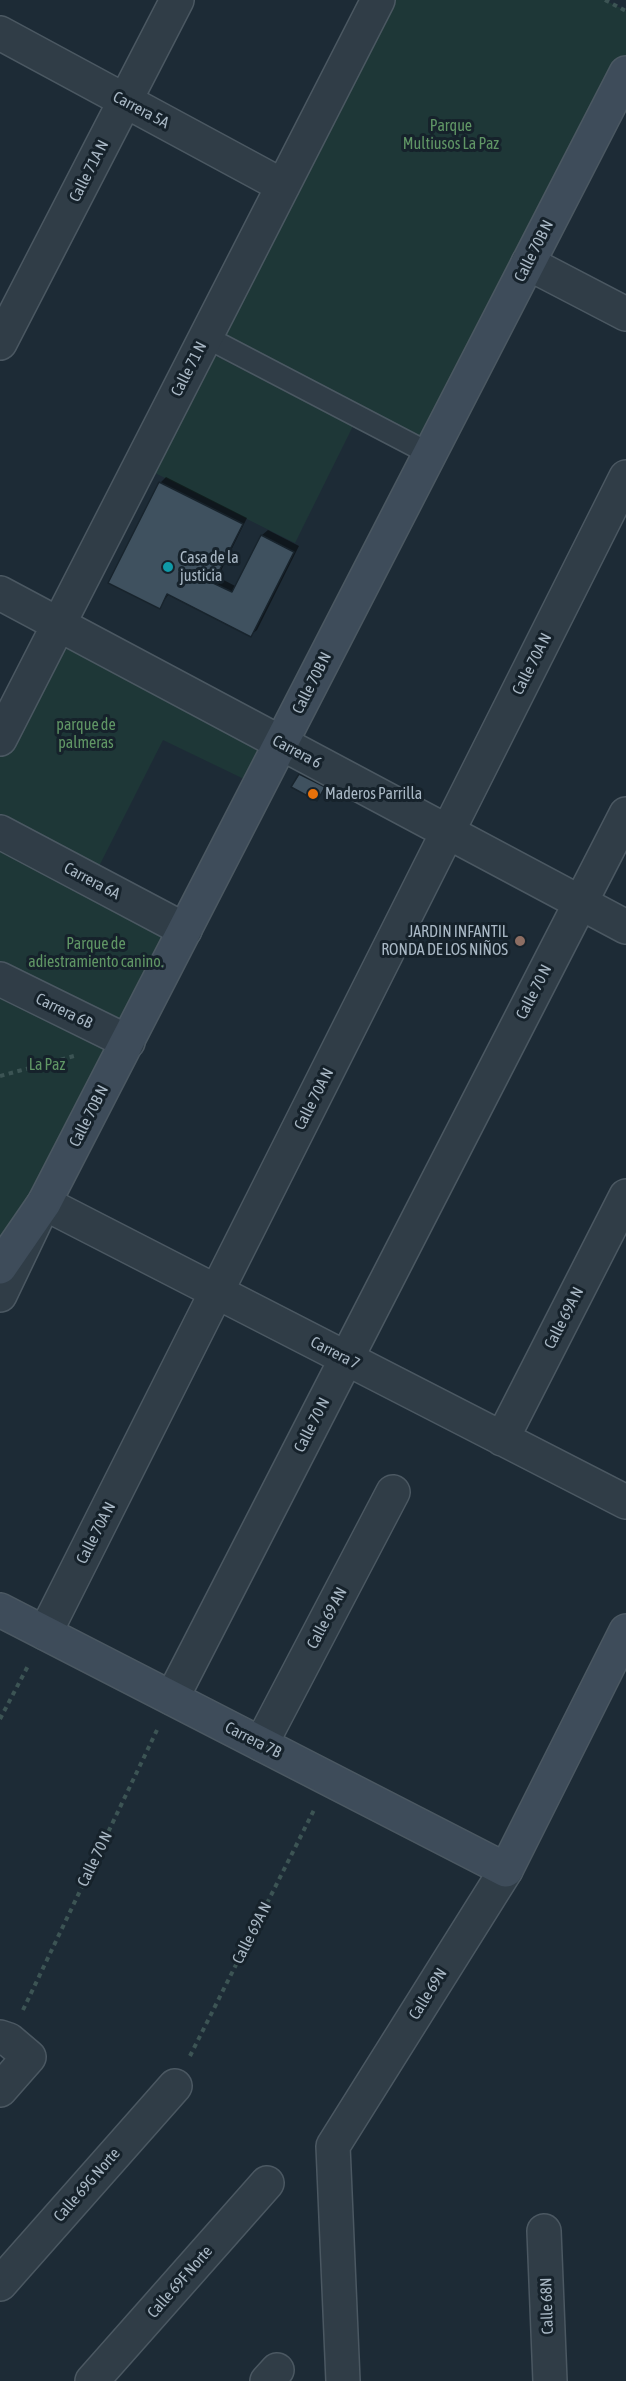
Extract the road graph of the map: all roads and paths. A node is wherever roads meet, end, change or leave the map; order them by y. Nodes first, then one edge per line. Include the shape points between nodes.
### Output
1 (177, 0) edge
2 (378, 0) edge
3 (605, 0) edge
4 (626, 11) edge
5 (0, 33) edge
6 (626, 73) edge
7 (125, 101) junction
8 (283, 186) junction
9 (528, 263) junction
10 (626, 314) edge
11 (206, 337) junction
12 (0, 343) edge
13 (430, 454) junction
14 (626, 477) edge
15 (0, 593) edge
16 (58, 625) junction
17 (0, 739) edge
18 (281, 743) junction
19 (626, 814) edge
20 (0, 832) edge
21 (448, 832) junction
22 (581, 902) junction
23 (626, 927) edge
24 (185, 930) junction
25 (0, 979) edge
26 (128, 1042) junction
27 (0, 1076) edge
28 (626, 1196) edge
29 (44, 1203) junction
30 (0, 1267) edge
31 (217, 1292) junction
32 (0, 1295) edge
33 (346, 1359) junction
34 (502, 1439) junction
35 (393, 1492) dead end
36 (626, 1502) edge
37 (0, 1610) edge
38 (626, 1631) edge
39 (45, 1633) junction
40 (172, 1698) junction
41 (0, 1719) edge
42 (261, 1744) junction
43 (329, 1780) junction
44 (506, 1870) junction
45 (12, 2045) edge
46 (175, 2086) joint
47 (0, 2090) edge
48 (267, 2183) dead end
49 (544, 2231) dead end
50 (0, 2284) edge
51 (92, 2381) edge
52 (344, 2381) edge
53 (550, 2381) edge

1 - 7 street, Calle 71A N
2 - 8 street, Calle 71 N
3 - 4 path
5 - 7 street, Carrera 5A
6 - 9 street, Calle 70B N
7 - 8 street, Carrera 5A
7 - 12 street, Calle 71A N
8 - 11 street, Calle 71 N
9 - 10 street
9 - 13 street, Calle 70B N
11 - 13 lane
11 - 16 street, Calle 71 N
13 - 18 street, Calle 70B N
14 - 21 street, Calle 70A N
15 - 16 street, Carrera 6
16 - 17 street, Calle 71 N
16 - 18 street, Carrera 6
18 - 21 street, Carrera 6
18 - 24 street, Calle 70B N
19 - 22 street, Calle 70 N
20 - 24 street, Carrera 6A
21 - 22 street, Carrera 6
21 - 31 street, Calle 70A N
22 - 23 street, Carrera 6
22 - 33 street, Calle 70 N
24 - 26 street, Calle 70B N
25 - 26 street, Carrera 6B
26 - 27 path
26 - 29 street, Calle 70B N
28 - 34 street, Calle 69A N
29 - 30 street
29 - 31 street, Carrera 7
29 - 32 street, Calle 70B N
31 - 33 street, Carrera 7
31 - 39 street, Calle 70A N
33 - 34 street, Carrera 7
33 - 40 street, Calle 70 N
34 - 36 street, Carrera 7
35 - 42 street, Calle 69 AN
37 - 39 street, Carrera 7B
38 - 44 street, Calle 69N
39 - 40 street, Carrera 7B
39 - 41 path
40 - 42 street, Carrera 7B
40 - 45 path, Calle 70 N
42 - 43 street, Carrera 7B
43 - 44 street, Carrera 7B
43 - 46 path, Calle 69A N
44 - 52 street, Calle 69N via 333,2146
45 - 47 street
46 - 50 street, Calle 69G Norte
48 - 51 street, Calle 69F Norte
49 - 53 street, Calle 68N

